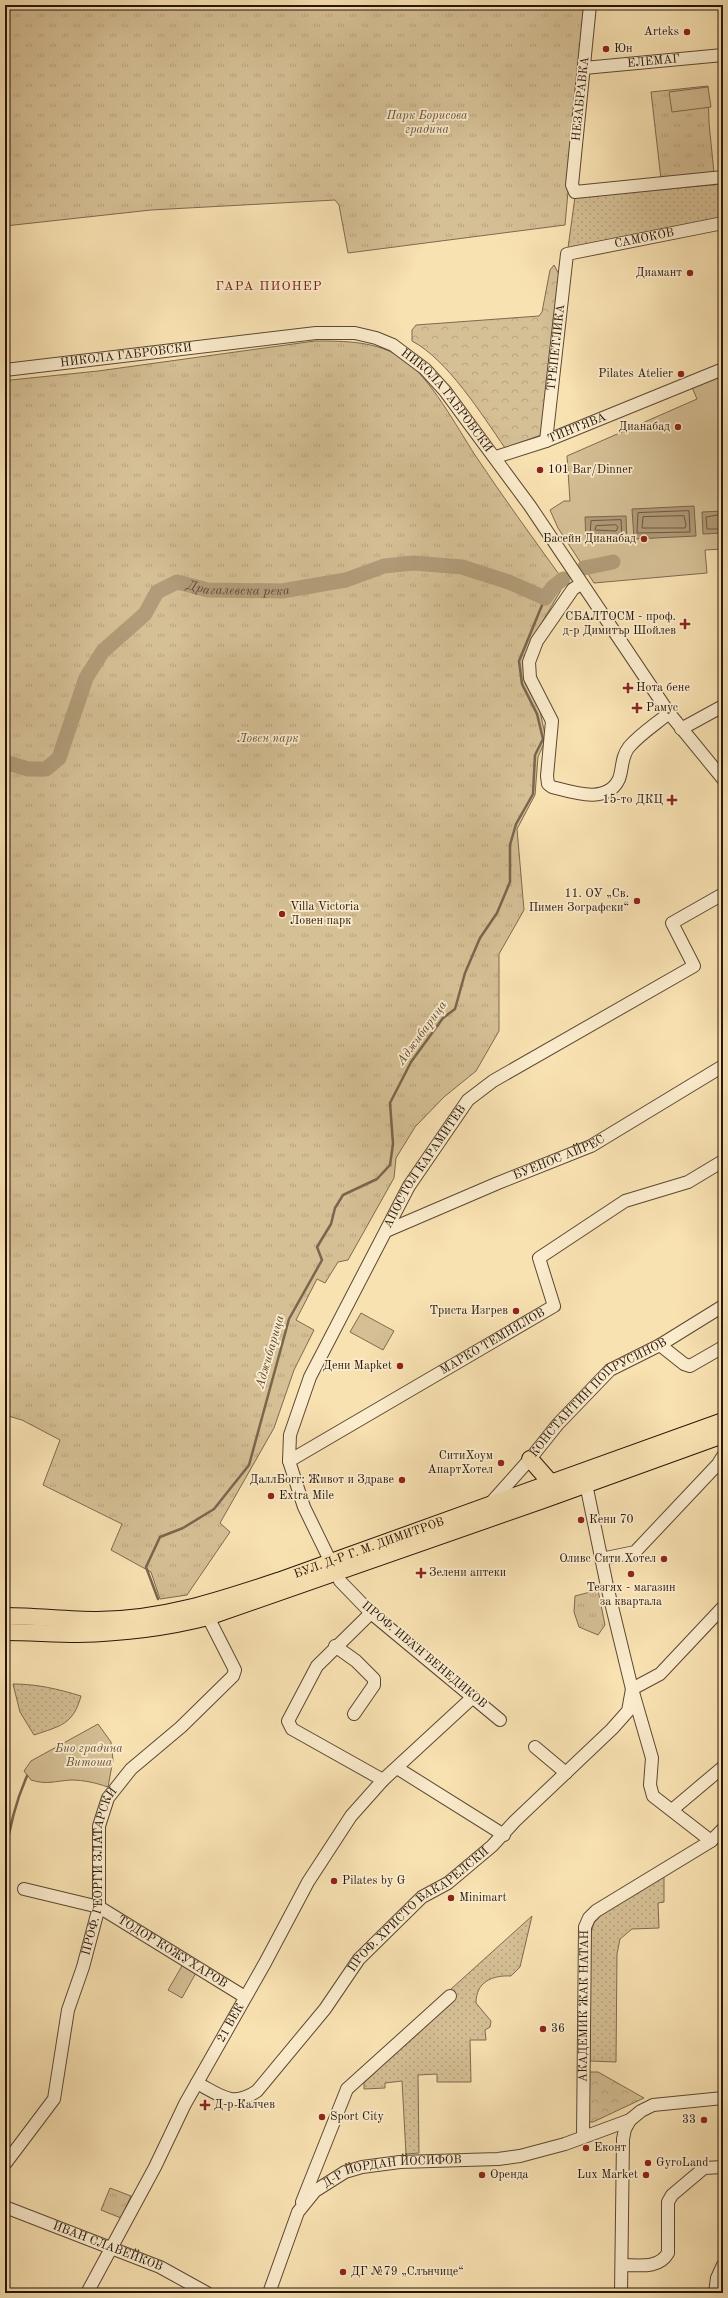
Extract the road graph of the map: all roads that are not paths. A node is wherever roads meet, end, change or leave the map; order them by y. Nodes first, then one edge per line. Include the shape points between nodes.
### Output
1 (590, 5) edge
2 (723, 55) edge
3 (584, 68) junction
4 (723, 177) edge
5 (723, 223) edge
6 (567, 254) joint
7 (723, 369) edge
8 (5, 370) edge
9 (546, 441) junction
10 (496, 457) junction
11 (581, 584) junction
12 (723, 706) edge
13 (669, 713) junction
14 (680, 729) junction
15 (723, 779) edge
16 (723, 894) edge
17 (723, 1066) edge
18 (723, 1161) edge
19 (386, 1231) junction
20 (723, 1306) edge
21 (660, 1345) junction
22 (723, 1347) edge
23 (723, 1421) edge
24 (723, 1435) edge
25 (723, 1456) edge
26 (530, 1459) junction
27 (289, 1461) junction
28 (551, 1483) junction
29 (586, 1484) junction
30 (488, 1506) junction
31 (601, 1559) junction
32 (333, 1568) junction
33 (723, 1607) edge
34 (371, 1613) junction
35 (5, 1616) edge
36 (208, 1618) junction
37 (5, 1632) edge
38 (336, 1646) junction
39 (632, 1689) junction
40 (473, 1697) junction
41 (354, 1714) dead end
42 (500, 1720) dead end
43 (535, 1746) dead end
44 (723, 1767) edge
45 (397, 1768) junction
46 (566, 1773) junction
47 (383, 1780) junction
48 (672, 1810) junction
49 (723, 1829) edge
50 (504, 1835) junction
51 (711, 1841) junction
52 (24, 1889) dead end
53 (99, 1906) junction
54 (450, 1996) dead end
55 (245, 1997) junction
56 (197, 2083) junction
57 (723, 2098) edge
58 (630, 2120) junction
59 (583, 2136) junction
60 (5, 2164) edge
61 (723, 2167) edge
62 (5, 2207) edge
63 (298, 2212) junction
64 (112, 2249) junction
65 (622, 2265) junction
66 (723, 2265) edge
67 (87, 2293) edge
68 (207, 2293) edge
69 (269, 2293) edge
70 (621, 2293) edge
71 (715, 2293) edge

1 - 3 street, НЕЗАБРАВКА
2 - 3 street, ЕЛЕМАГ
3 - 4 street, НЕЗАБРАВКА via 572,185 575,192
5 - 6 street, САМОКОВ
6 - 9 street, ТРЕПЕТЛИКА
7 - 9 street, ТИНТЯВА
8 - 10 street, НИКОЛА ГАБРОВСКИ via 316,333 355,334 393,345 425,369
9 - 10 street, ТИНТЯВА
10 - 11 street, НИКОЛА ГАБРОВСКИ
11 - 13 street, НИКОЛА ГАБРОВСКИ
11 - 13 street via 573,589 537,641 529,662 530,678 552,721 548,784 552,788 590,796 612,787 618,779 623,756 629,747
12 - 14 street
13 - 14 street, НИКОЛА ГАБРОВСКИ
14 - 15 street, НИКОЛА ГАБРОВСКИ
16 - 19 street, АПОСТОЛ КАРАМИТЕВ via 672,923 694,966 493,1081 468,1100 409,1186
17 - 19 street, БУЕНОС АЙРЕС via 591,1146 494,1184
18 - 27 street, МАРКО ТЕМНЯЛОВ via 688,1182 626,1202 539,1258 554,1306
19 - 27 street, АПОСТОЛ КАРАМИТЕВ via 310,1377 290,1435
20 - 21 street, КОНСТАНТИН ПОПРУСИНОВ
21 - 22 street via 690,1366
21 - 26 street, КОНСТАНТИН ПОПРУСИНОВ via 610,1370 558,1424
23 - 28 main road, БУЛ. Д-Р Г. М. ДИМИТРОВ
24 - 29 main road, БУЛ. Д-Р Г. М. ДИМИТРОВ
25 - 31 street via 635,1552
26 - 28 main road
26 - 30 street, КОНСТАНТИН ПОПРУСИНОВ
27 - 32 street, АПОСТОЛ КАРАМИТЕВ via 304,1507
28 - 30 main road, БУЛ. Д-Р Г. М. ДИМИТРОВ
29 - 31 street, ПРОФ. ХРИСТО ВАКАРЕЛСКИ
29 - 32 main road, БУЛ. Д-Р Г. М. ДИМИТРОВ
30 - 32 main road, БУЛ. Д-Р Г. М. ДИМИТРОВ
31 - 39 street, ПРОФ. ХРИСТО ВАКАРЕЛСКИ
32 - 34 street, ПРОФ. ИВАН ВЕНЕДИКОВ via 348,1590
32 - 35 main road, БУЛ. Д-Р Г. М. ДИМИТРОВ via 209,1604 172,1612 98,1620
32 - 36 main road, БУЛ. Д-Р Г. М. ДИМИТРОВ
33 - 39 street via 660,1674
34 - 38 street
34 - 40 street, ПРОФ. ИВАН ВЕНЕДИКОВ
36 - 37 main road, БУЛ. Д-Р Г. М. ДИМИТРОВ via 124,1632
36 - 53 street, ПРОФ. ГЕОРГИ ЗЛАТАРСКИ via 235,1670 233,1676 181,1727 131,1769 108,1798 99,1826
38 - 41 street via 374,1679 374,1685
38 - 47 street via 317,1666 288,1721 289,1726
39 - 46 street, ПРОФ. ХРИСТО ВАКАРЕЛСКИ via 628,1711
39 - 48 street, ПРОФ. ХРИСТО ВАКАРЕЛСКИ via 652,1758 650,1785 653,1796
40 - 42 street, ПРОФ. ИВАН ВЕНЕДИКОВ
40 - 45 street, 21 ВЕК
43 - 46 street
44 - 48 street
45 - 47 street, 21 ВЕК
45 - 50 street
46 - 50 street, ПРОФ. ХРИСТО ВАКАРЕЛСКИ via 515,1821
47 - 55 street, 21 ВЕК via 350,1816 312,1876
48 - 51 street, ПРОФ. ХРИСТО ВАКАРЕЛСКИ
49 - 51 street, АКАДЕМИК ЖАК НАТАН
50 - 56 street, ПРОФ. ХРИСТО ВАКАРЕЛСКИ via 448,1883 422,1897 359,1959 325,2009 257,2091 246,2099 232,2101
51 - 59 street, АКАДЕМИК ЖАК НАТАН via 596,1911 585,1927
52 - 53 street, ТОДОР КОЖУХАРОВ
53 - 55 street, ТОДОР КОЖУХАРОВ
53 - 60 street, ПРОФ. ГЕОРГИ ЗЛАТАРСКИ via 68,2010 54,2099
54 - 63 street via 347,2089
55 - 56 street, 21 ВЕК
56 - 64 street, 21 ВЕК
57 - 58 street, Д-Р ЙОРДАН ЙОСИФОВ via 653,2105 641,2110
58 - 59 street, Д-Р ЙОРДАН ЙОСИФОВ
58 - 65 street via 624,2138
59 - 63 street, Д-Р ЙОРДАН ЙОСИФОВ via 544,2150 506,2158 400,2162 362,2167 331,2179 315,2191
61 - 65 street via 704,2168 672,2195 668,2202 668,2253 665,2259 658,2264
62 - 64 street, ИВАН СЛАВЕЙКОВ
63 - 69 street, Д-Р ЙОРДАН ЙОСИФОВ
64 - 67 street, 21 ВЕК
64 - 68 street, ИВАН СЛАВЕЙКОВ via 160,2267
65 - 70 street
66 - 71 street via 717,2278

